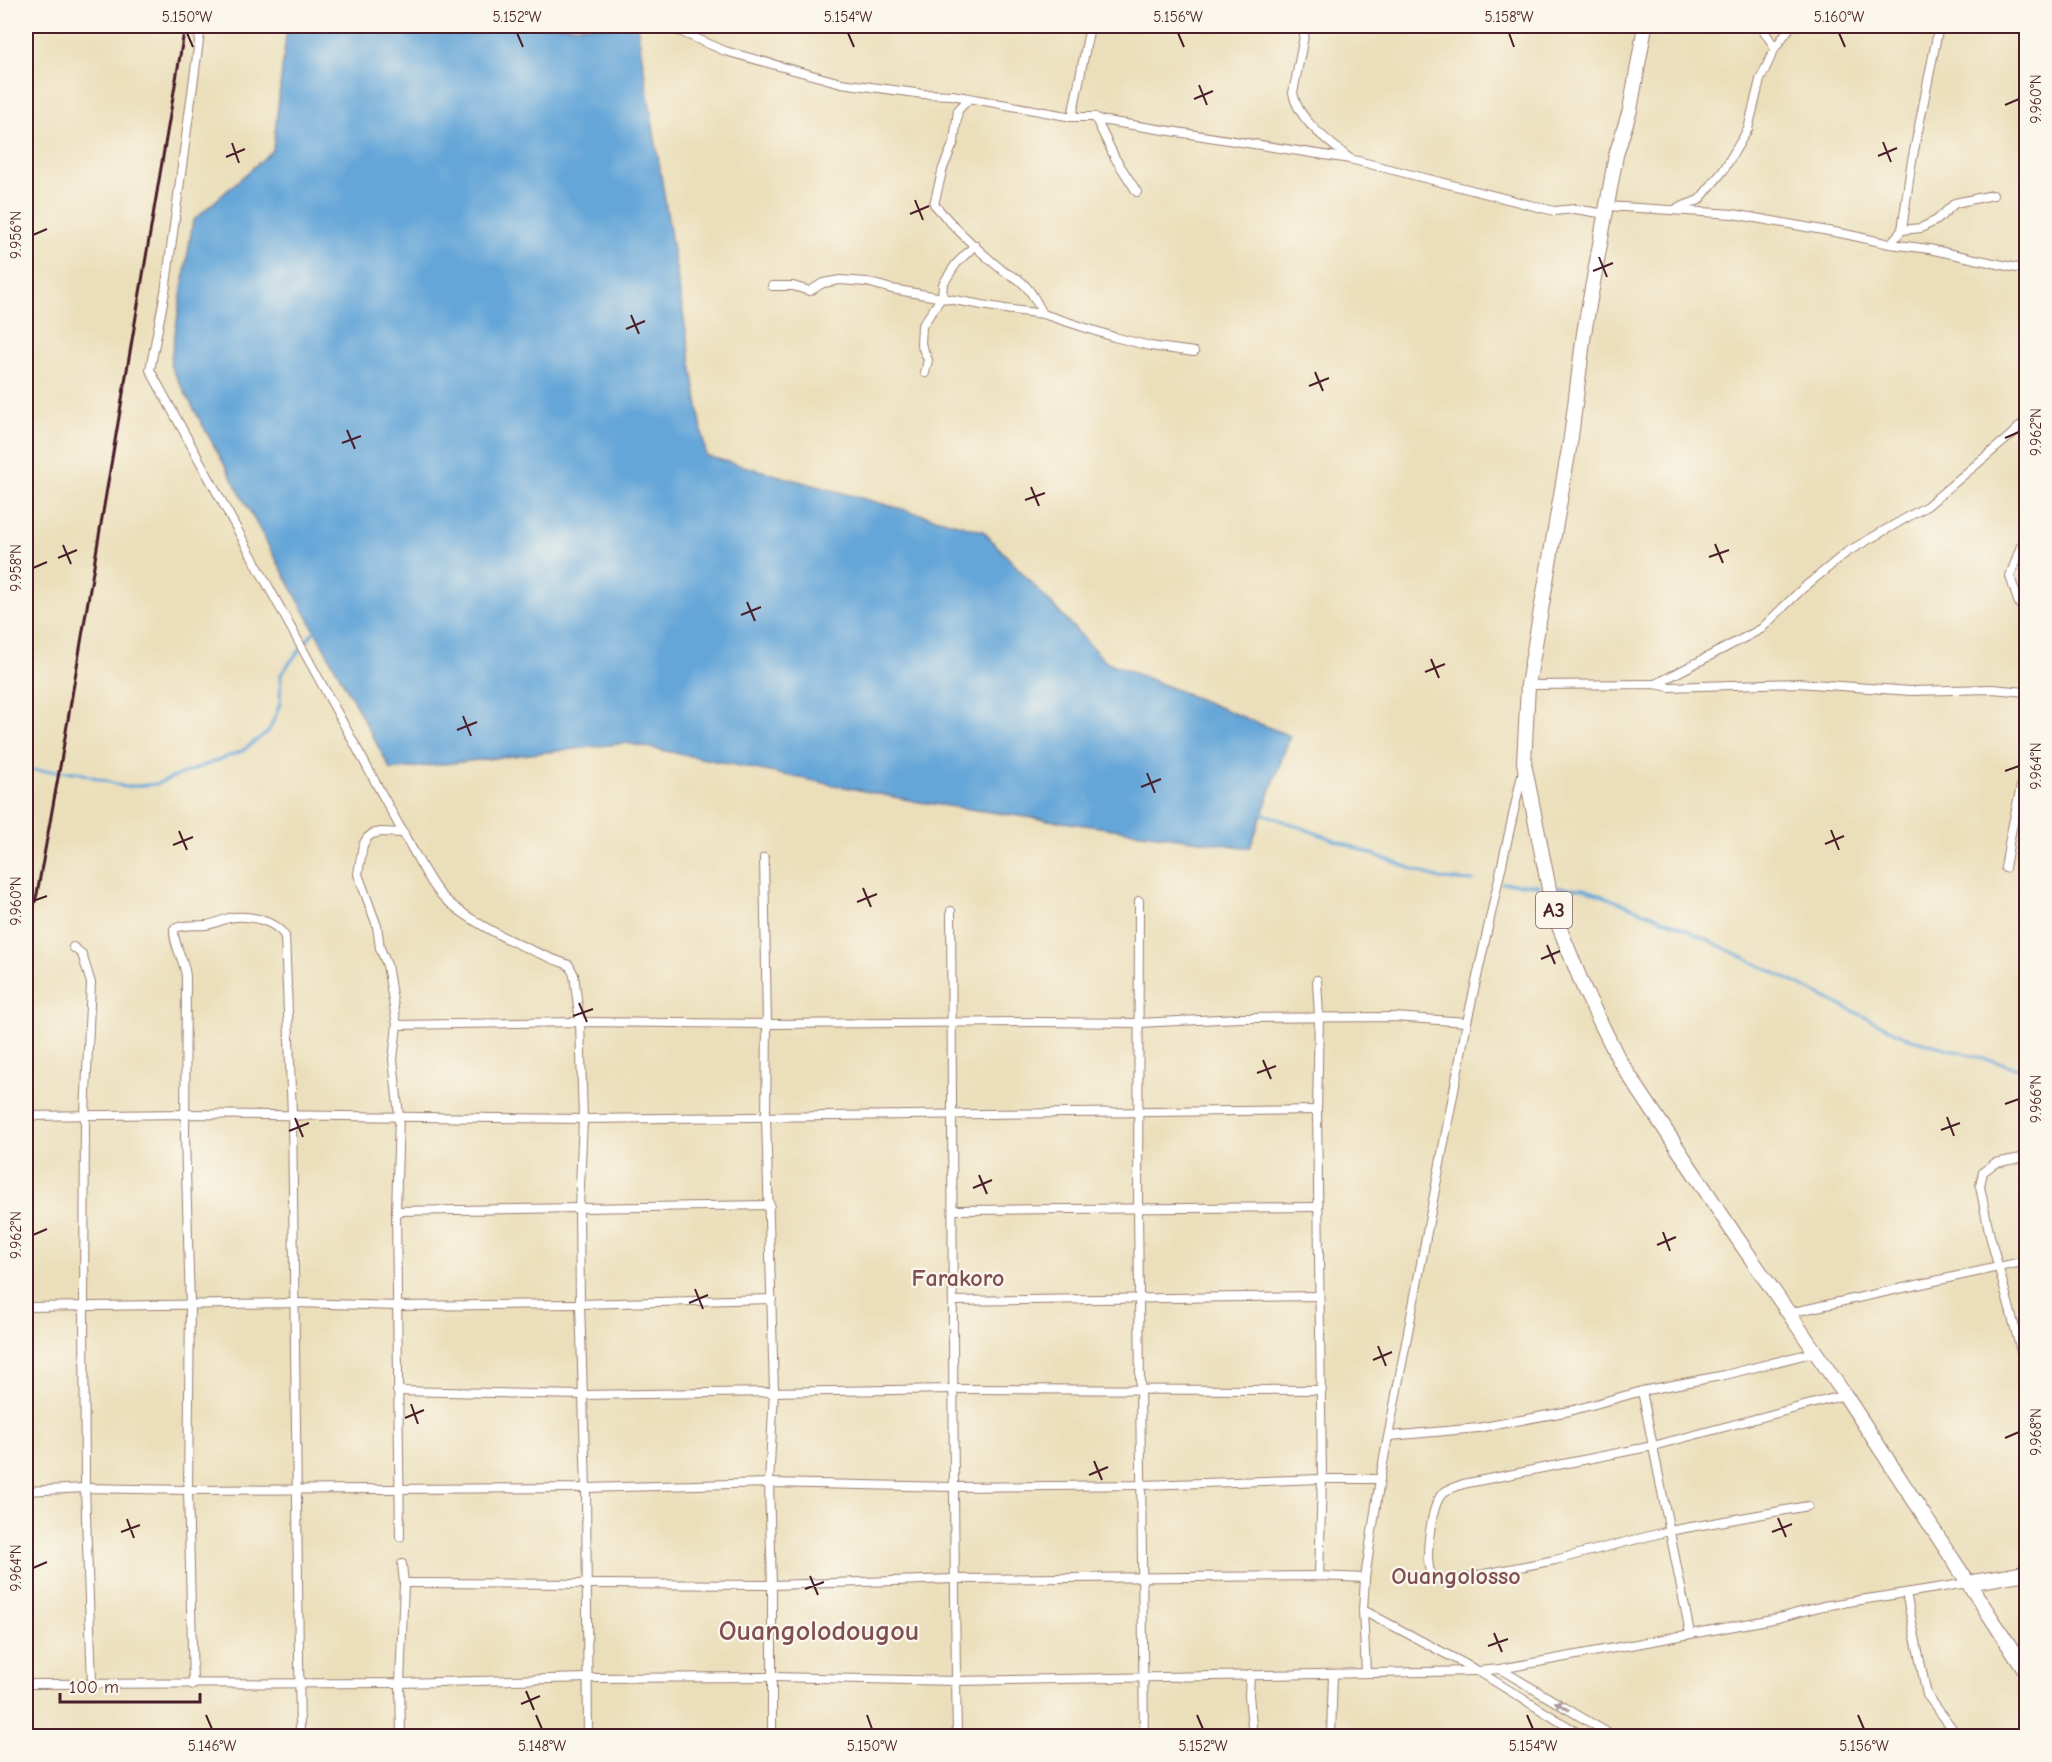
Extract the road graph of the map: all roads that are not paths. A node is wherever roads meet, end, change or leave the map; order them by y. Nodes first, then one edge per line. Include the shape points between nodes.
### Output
1 (201, 26) edge
2 (1090, 26) edge
3 (1306, 26) edge
4 (1645, 26) edge
5 (1761, 26) edge
6 (1939, 26) edge
7 (670, 27) dead end
8 (1789, 27) edge
9 (1775, 48) junction
10 (969, 99) junction
11 (1072, 117) junction
12 (1095, 117) junction
13 (1350, 159) junction
14 (1137, 192) dead end
15 (1993, 195) dead end
16 (1606, 210) junction
17 (1672, 211) junction
18 (1902, 230) junction
19 (1890, 244) junction
20 (975, 245) junction
21 (2026, 270) edge
22 (772, 286) dead end
23 (942, 297) junction
24 (1042, 314) junction
25 (1194, 352) dead end
26 (925, 373) dead end
27 (2026, 420) edge
28 (2026, 540) edge
29 (2026, 616) edge
30 (1656, 684) junction
31 (1528, 685) junction
32 (2026, 692) edge
33 (2026, 762) edge
34 (1524, 764) junction
35 (404, 833) junction
36 (764, 858) dead end
37 (2005, 868) dead end
38 (1139, 901) dead end
39 (951, 910) dead end
40 (73, 947) dead end
41 (1317, 980) dead end
42 (1319, 1017) junction
43 (580, 1022) junction
44 (952, 1022) junction
45 (1467, 1022) junction
46 (1138, 1023) junction
47 (767, 1024) junction
48 (397, 1025) junction
49 (1317, 1110) junction
50 (1139, 1111) junction
51 (953, 1113) junction
52 (185, 1114) junction
53 (85, 1115) junction
54 (292, 1115) junction
55 (26, 1116) edge
56 (399, 1117) junction
57 (766, 1118) junction
58 (583, 1119) junction
59 (2026, 1157) edge
60 (770, 1206) junction
61 (1318, 1207) junction
62 (579, 1208) junction
63 (1138, 1209) junction
64 (953, 1210) junction
65 (396, 1211) junction
66 (2026, 1261) edge
67 (2000, 1266) junction
68 (1319, 1296) junction
69 (772, 1299) junction
70 (1139, 1300) junction
71 (954, 1301) junction
72 (296, 1303) junction
73 (580, 1304) junction
74 (190, 1305) junction
75 (397, 1306) junction
76 (26, 1307) edge
77 (84, 1307) junction
78 (1789, 1313) junction
79 (1815, 1352) junction
80 (2026, 1365) edge
81 (954, 1389) junction
82 (1140, 1390) junction
83 (1322, 1390) junction
84 (1642, 1390) junction
85 (397, 1391) junction
86 (774, 1391) junction
87 (583, 1395) junction
88 (1845, 1395) junction
89 (1390, 1436) junction
90 (1653, 1446) junction
91 (1322, 1479) junction
92 (1380, 1479) junction
93 (769, 1483) junction
94 (1142, 1485) junction
95 (86, 1488) junction
96 (586, 1488) junction
97 (953, 1488) junction
98 (398, 1489) junction
99 (188, 1490) junction
100 (297, 1490) junction
101 (26, 1491) edge
102 (1808, 1506) dead end
103 (1669, 1531) junction
104 (400, 1537) dead end
105 (402, 1564) dead end
106 (2026, 1573) edge
107 (1319, 1576) junction
108 (1365, 1578) junction
109 (954, 1579) junction
110 (1143, 1579) junction
111 (404, 1583) junction
112 (587, 1583) junction
113 (1968, 1583) junction
114 (772, 1585) junction
115 (1906, 1593) junction
116 (1363, 1610) junction
117 (1690, 1633) junction
118 (1500, 1669) junction
119 (1478, 1671) junction
120 (2026, 1671) edge
121 (1366, 1673) junction
122 (1250, 1674) junction
123 (1333, 1674) junction
124 (772, 1677) junction
125 (588, 1678) junction
126 (1144, 1678) junction
127 (956, 1681) junction
128 (92, 1683) junction
129 (300, 1683) junction
130 (400, 1683) junction
131 (26, 1684) edge
132 (193, 1685) junction
133 (300, 1737) edge
134 (401, 1737) edge
135 (588, 1737) edge
136 (771, 1737) edge
137 (957, 1737) edge
138 (1144, 1737) edge
139 (1253, 1737) edge
140 (1331, 1737) edge
141 (1582, 1737) edge
142 (1613, 1737) edge
143 (1958, 1737) edge

1 - 35 street via 165,292 150,370
2 - 11 street
3 - 13 street via 1293,93 1295,104 1315,129
4 - 16 highway, A3
5 - 9 street
6 - 18 street
7 - 10 street via 725,51 841,83
8 - 9 street
9 - 17 street via 1760,80 1748,129 1724,171 1699,200
10 - 11 street
10 - 20 street via 958,110 954,142 934,204
11 - 12 street
12 - 13 street
12 - 14 street via 1126,179
13 - 16 street via 1554,211
15 - 18 street via 1955,203 1937,220 1921,228
16 - 17 street
16 - 31 highway, A3
17 - 19 street via 1733,214
18 - 19 street
19 - 21 street
20 - 23 street via 943,284
20 - 24 street via 1005,272 1019,279 1032,293
22 - 23 street via 810,291 823,283 840,280
23 - 24 street
23 - 26 street via 922,327 921,344 928,360
24 - 25 street via 1114,337
27 - 30 street via 1927,506 1847,552 1761,628
28 - 29 street via 2010,576
30 - 31 street
30 - 32 street via 1669,687 1798,683 1911,691
31 - 34 highway, A3
33 - 37 street
34 - 45 street
34 - 78 highway, A3 via 1554,914 1604,1030 1643,1098
35 - 43 street via 440,894 466,915 537,954 569,965 574,975
35 - 48 street via 381,832 367,838 358,874 387,965
36 - 47 street
38 - 46 street
39 - 44 street
40 - 53 street via 82,954 91,983
41 - 42 street
42 - 45 street
42 - 46 street
42 - 49 street
43 - 47 street
43 - 48 street
43 - 58 street
44 - 46 street
44 - 47 street
44 - 51 street
45 - 89 street
46 - 50 street
47 - 57 street
48 - 56 street via 393,1066
49 - 50 street
49 - 61 street
50 - 51 street
50 - 63 street
51 - 57 street
51 - 64 street
52 - 53 street
52 - 54 street
52 - 54 street via 186,977 174,929 241,916 274,924 285,936
52 - 74 street
53 - 55 street
53 - 77 street
54 - 56 street
54 - 72 street
56 - 58 street
56 - 65 street
57 - 58 street
57 - 60 street
58 - 62 street
59 - 67 street via 1995,1163 1983,1172 1980,1186
60 - 62 street
60 - 69 street
61 - 63 street
61 - 68 street
62 - 65 street
62 - 73 street
63 - 64 street
63 - 70 street
64 - 71 street
65 - 75 street
66 - 67 street
67 - 78 street
67 - 80 street
68 - 70 street
68 - 83 street
69 - 73 street
69 - 86 street
70 - 71 street
70 - 82 street
71 - 81 street
72 - 74 street
72 - 75 street
72 - 100 street
73 - 75 street
73 - 87 street
74 - 77 street
74 - 99 street
75 - 85 street
76 - 77 street
77 - 95 street
78 - 79 highway, A3
79 - 84 street via 1725,1375
79 - 88 highway, A3
81 - 82 street
81 - 86 street
81 - 97 street
82 - 83 street
82 - 94 street
83 - 91 street
84 - 89 street via 1570,1411 1478,1428
84 - 90 street
85 - 87 street
85 - 98 street
86 - 87 street
86 - 93 street
87 - 96 street
88 - 90 street
88 - 113 highway, A3
89 - 92 street
90 - 103 street
90 - 103 street via 1463,1484 1443,1493 1434,1507 1429,1534 1429,1569 1444,1582
91 - 92 street
91 - 94 street
91 - 107 street
92 - 108 street
93 - 96 street
93 - 97 street
93 - 114 street
94 - 97 street
94 - 110 street
95 - 99 street
95 - 101 street
95 - 128 street
96 - 98 street
96 - 112 street
97 - 109 street
98 - 100 street
98 - 104 street
99 - 100 street
99 - 132 street
100 - 129 street
102 - 103 street
103 - 117 street
105 - 111 street
106 - 113 highway
107 - 108 street
107 - 110 street
108 - 116 street
109 - 110 street
109 - 114 street
109 - 127 street
110 - 126 street
111 - 112 street
111 - 130 street
112 - 114 street
112 - 125 street
113 - 115 street
113 - 120 highway, A3
114 - 124 street
115 - 117 street
115 - 143 street via 1927,1695
116 - 119 street
116 - 121 street
117 - 118 street
118 - 119 street
142 -> 118 street
119 - 121 street
119 - 141 street
121 - 123 street
122 - 123 street
122 - 126 street
122 - 139 street
123 - 140 street
124 - 125 street
124 - 127 street
124 - 136 street
125 - 130 street
125 - 135 street
126 - 127 street
126 - 138 street
127 - 137 street
128 - 131 street
128 - 132 street
129 - 130 street
129 - 132 street
129 - 133 street
130 - 134 street

